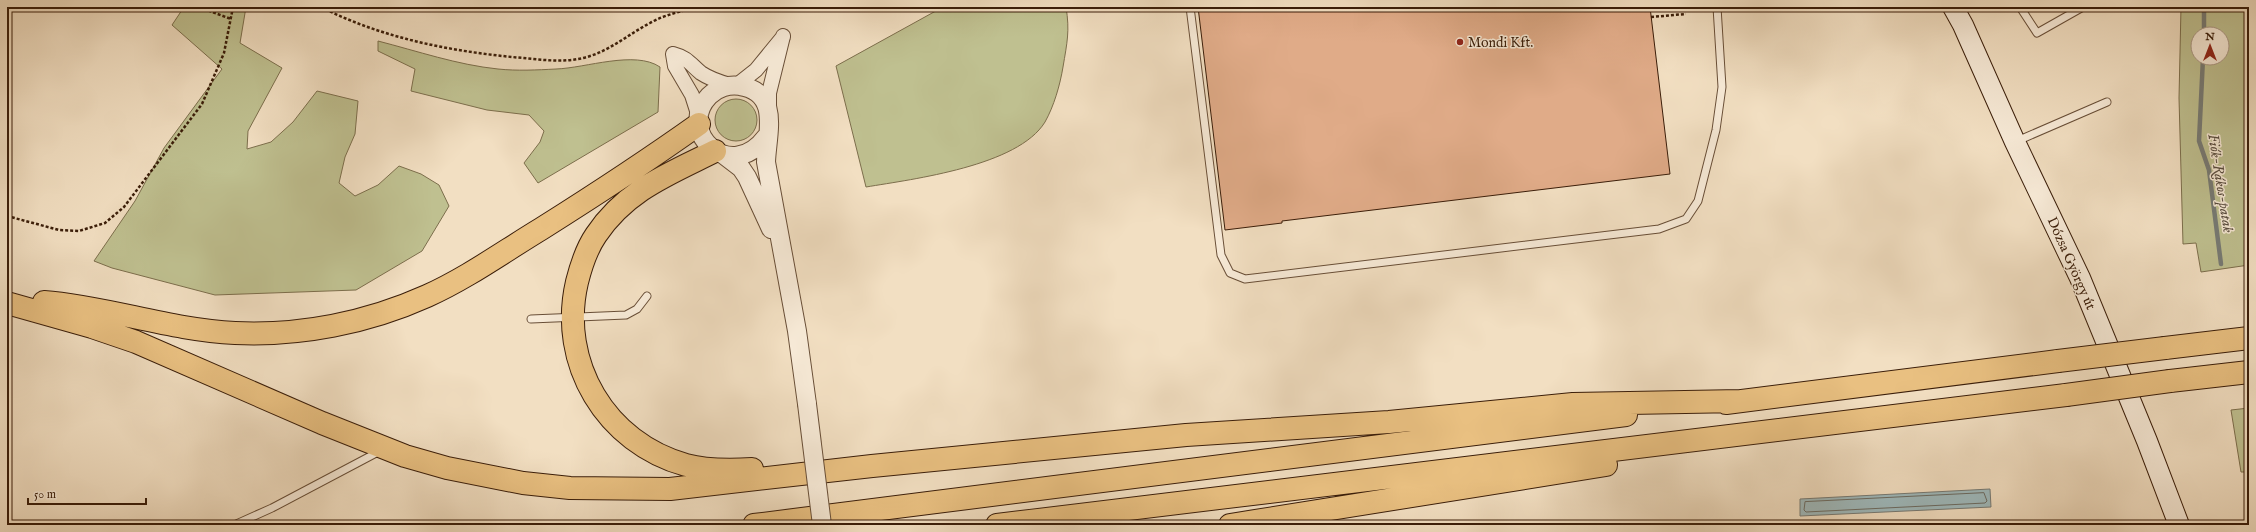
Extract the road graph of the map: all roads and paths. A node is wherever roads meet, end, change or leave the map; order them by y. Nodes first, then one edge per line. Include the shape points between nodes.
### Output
1 (200, 7) edge
2 (233, 7) edge
3 (322, 7) edge
4 (699, 7) edge
5 (1190, 7) edge
6 (1716, 7) edge
7 (1953, 7) edge
8 (2020, 7) edge
9 (2083, 7) edge
10 (1686, 14) dead end
11 (1651, 17) dead end
12 (231, 19) junction
13 (733, 85) junction
14 (2107, 102) dead end
15 (769, 109) junction
16 (699, 120) junction
17 (766, 137) junction
18 (2015, 142) junction
19 (720, 153) junction
20 (7, 216) edge
21 (784, 262) junction
22 (647, 296) dead end
23 (7, 299) edge
24 (7, 303) edge
25 (531, 319) dead end
26 (573, 319) junction
27 (2249, 338) edge
28 (2249, 372) edge
29 (1741, 401) junction
30 (1704, 437) junction
31 (385, 448) junction
32 (872, 466) junction
33 (234, 525) edge
34 (754, 525) edge
35 (822, 525) edge
36 (997, 525) edge
37 (1230, 525) edge
38 (2179, 525) edge

1 - 12 path
2 - 12 path
3 - 4 path via 382,32 430,45 561,61 576,60 598,53 660,18
5 - 6 lane via 1221,255 1230,272 1245,279 1659,229 1686,219 1698,201 1716,130 1722,87
7 - 18 main road, Dózsa György út
8 - 9 lane via 2037,33
10 - 11 path
12 - 20 path via 224,54 202,104 124,207 105,223 79,231 59,230
13 - 15 street via 756,92
13 - 15 street via 756,70 783,36 769,93
13 - 16 street via 712,93 701,108
13 - 16 street via 712,80 686,58 673,54 675,66 692,95
14 - 18 lane
15 - 17 street via 770,123
16 - 19 street via 701,134 707,144
16 - 23 highway via 627,174 464,276 426,296 340,326 269,334 234,333 140,320 64,304
17 - 19 street via 759,147 749,154 737,157
17 - 21 street via 766,162
18 - 38 main road, Dózsa György út via 2080,278
19 - 21 street via 741,168 747,177
19 - 26 highway via 639,190 620,205 595,236 579,272 574,294
21 - 35 street, bridge via 797,331
22 - 26 lane via 637,309 626,315
24 - 31 highway via 136,342
25 - 26 lane
26 - 32 highway via 575,353 590,389 612,419 644,447 687,466 739,470
27 - 29 highway, bridge
28 - 30 highway, bridge
29 - 32 highway via 1573,404 1389,422 1186,435
29 - 34 highway
30 - 36 highway
30 - 37 highway via 1609,464
31 - 32 highway via 447,468 523,483 570,488 670,490
31 - 33 lane via 272,508

